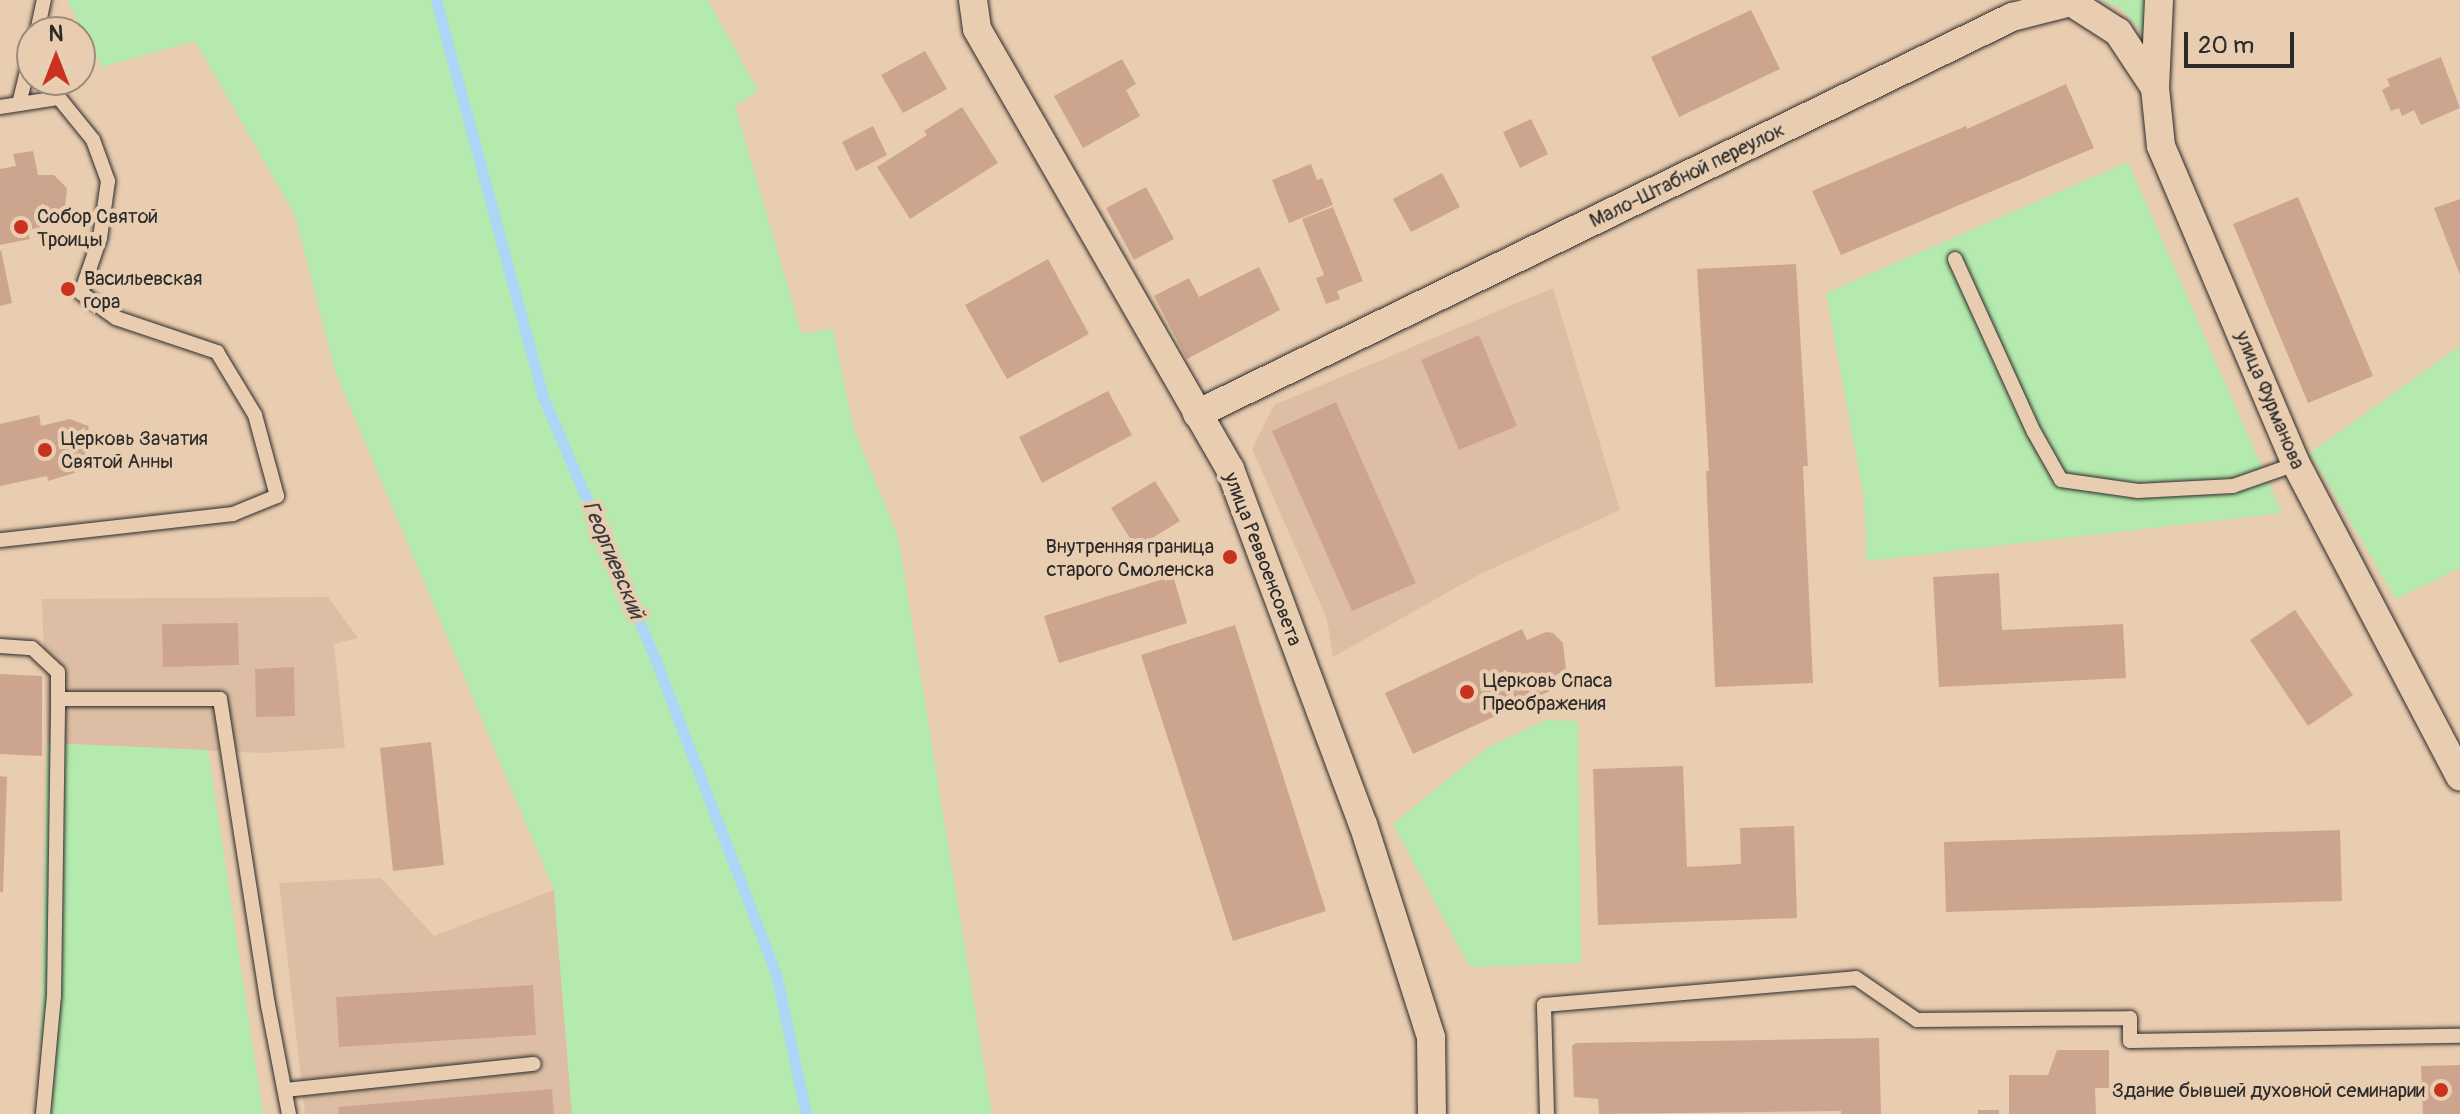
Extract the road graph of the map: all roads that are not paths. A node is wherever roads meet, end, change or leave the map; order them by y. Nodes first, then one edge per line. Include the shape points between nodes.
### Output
1 (973, 0) edge
2 (2159, 0) edge
3 (2155, 88) junction
4 (21, 96) edge
5 (19, 104) junction
6 (0, 107) edge
7 (1955, 259) dead end
8 (1197, 414) junction
9 (2296, 464) junction
10 (0, 540) edge
11 (0, 646) edge
12 (58, 699) junction
13 (2460, 777) edge
14 (2460, 1036) edge
15 (534, 1064) dead end
16 (285, 1090) junction
17 (43, 1114) edge
18 (289, 1114) edge
19 (1432, 1114) edge
20 (1547, 1114) edge

1 - 8 street, улица Реввоенсовета via 977,29
2 - 3 street, улица Фурманова
3 - 8 street, Мало-Штабной переулок via 2118,32 2071,2 2012,17
3 - 9 street, улица Фурманова via 2161,146
4 - 5 lane
5 - 6 lane
5 - 10 lane via 59,98 93,140 108,181 100,238 81,293 116,318 217,352 255,415 277,496 233,514
7 - 9 lane via 2061,480 2138,491 2233,486
8 - 19 street, улица Реввоенсовета via 1230,469 1363,824 1431,1037
9 - 13 street, улица Фурманова
11 - 12 lane via 32,648 58,672
12 - 16 lane via 220,699
12 - 17 lane via 54,996
14 - 20 lane via 2130,1041 2130,1018 1917,1020 1856,978 1575,1002 1544,1005
15 - 16 lane
16 - 18 lane

